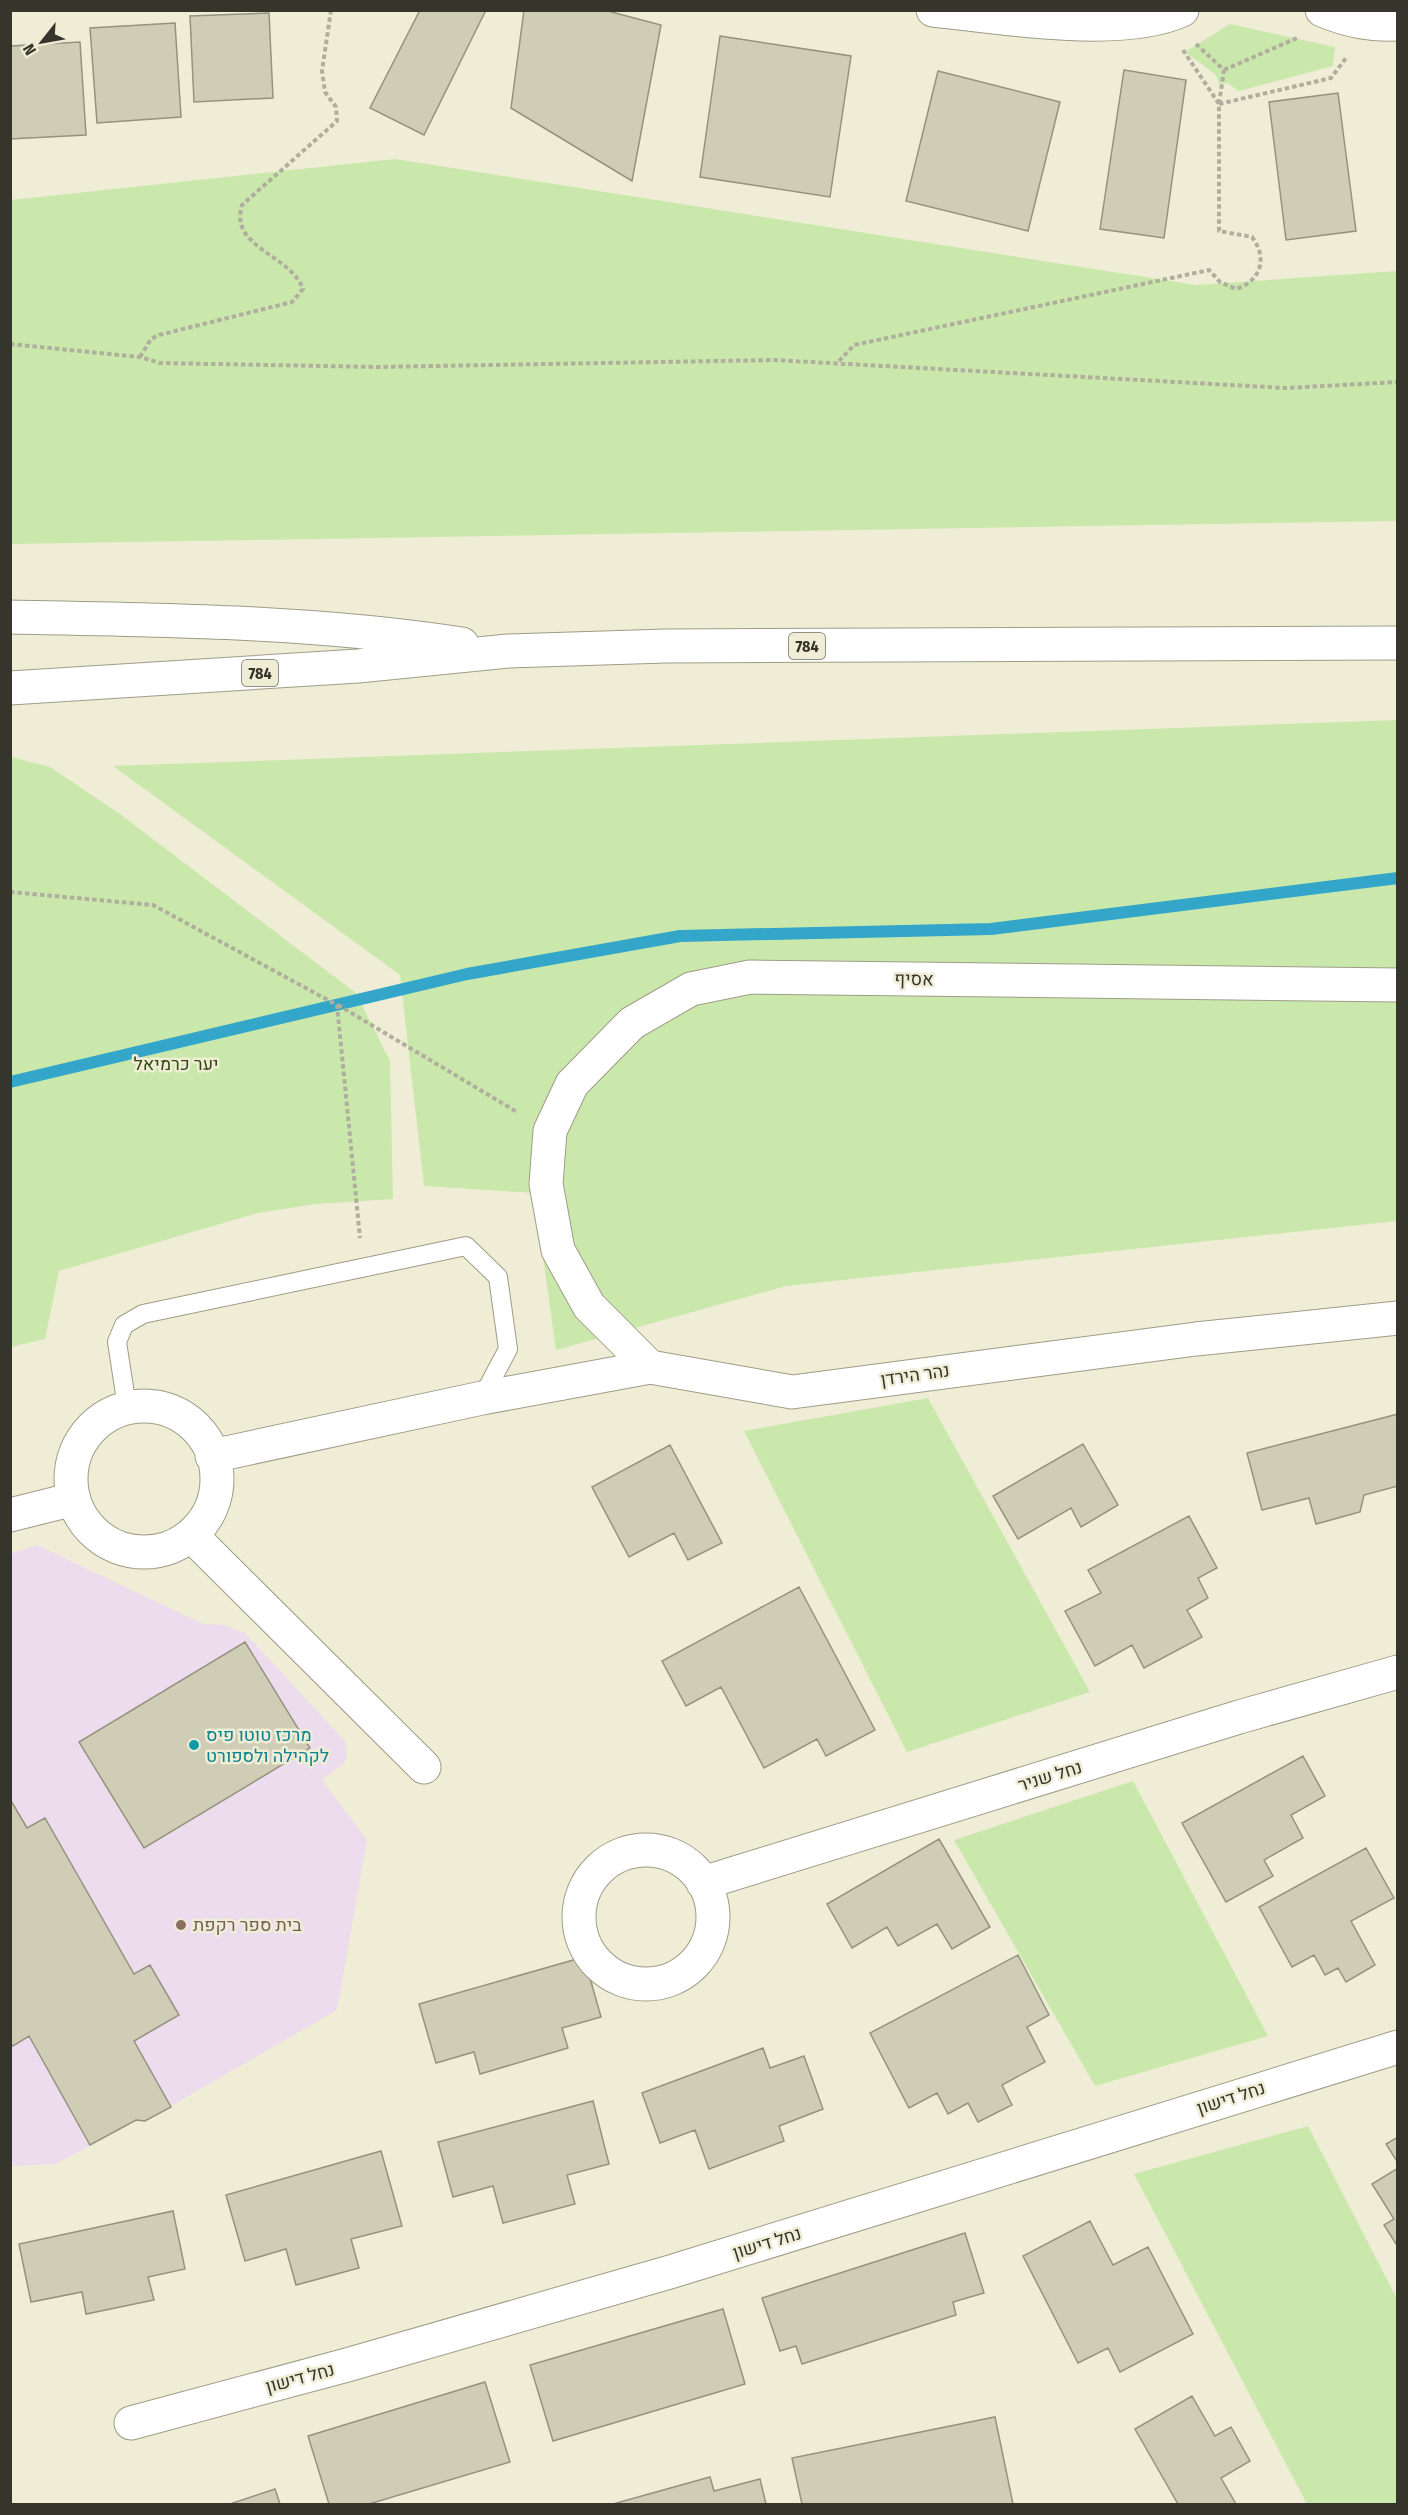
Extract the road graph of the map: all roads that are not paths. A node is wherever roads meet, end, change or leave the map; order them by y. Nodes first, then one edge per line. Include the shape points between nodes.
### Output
1 (933, 10) edge
2 (1175, 14) edge
3 (10, 617) edge
4 (1398, 643) edge
5 (508, 651) junction
6 (10, 688) edge
7 (1398, 985) edge
8 (1398, 1318) edge
9 (650, 1367) junction
10 (482, 1398) junction
11 (127, 1407) junction
12 (212, 1456) junction
13 (74, 1499) junction
14 (10, 1515) edge
15 (191, 1535) junction
16 (1398, 1672) edge
17 (424, 1767) dead end
18 (703, 1883) junction
19 (1398, 2047) edge
20 (131, 2423) dead end

1 - 2 street via 1052,22 1144,23
3 - 5 street via 254,622 379,631
4 - 5 street, 784 via 666,646
5 - 6 street, 784 via 358,666
7 - 9 street, אסיף via 750,977 691,989 632,1023 572,1084 550,1131 546,1184 558,1250 589,1306
8 - 9 street, נהר הירדן via 1174,1342 792,1392
9 - 10 street
10 - 11 lane via 508,1349 498,1277 466,1245 143,1314 124,1325 117,1342
10 - 12 street
11 - 12 street via 151,1406 174,1411 193,1424 207,1441
11 - 13 street via 105,1416 87,1432 75,1452 70,1475
12 - 15 street via 217,1485 212,1507
13 - 14 street
13 - 15 street via 83,1520 118,1548 163,1551
15 - 17 street
16 - 18 street, נחל שניר
18 - 18 street via 681,1861 662,1853 642,1851 612,1860 595,1874 581,1901 581,1932 589,1952 611,1974 630,1982 651,1984 681,1975 703,1953 711,1934 711,1903
19 - 20 street, נחל דישון via 670,2272

